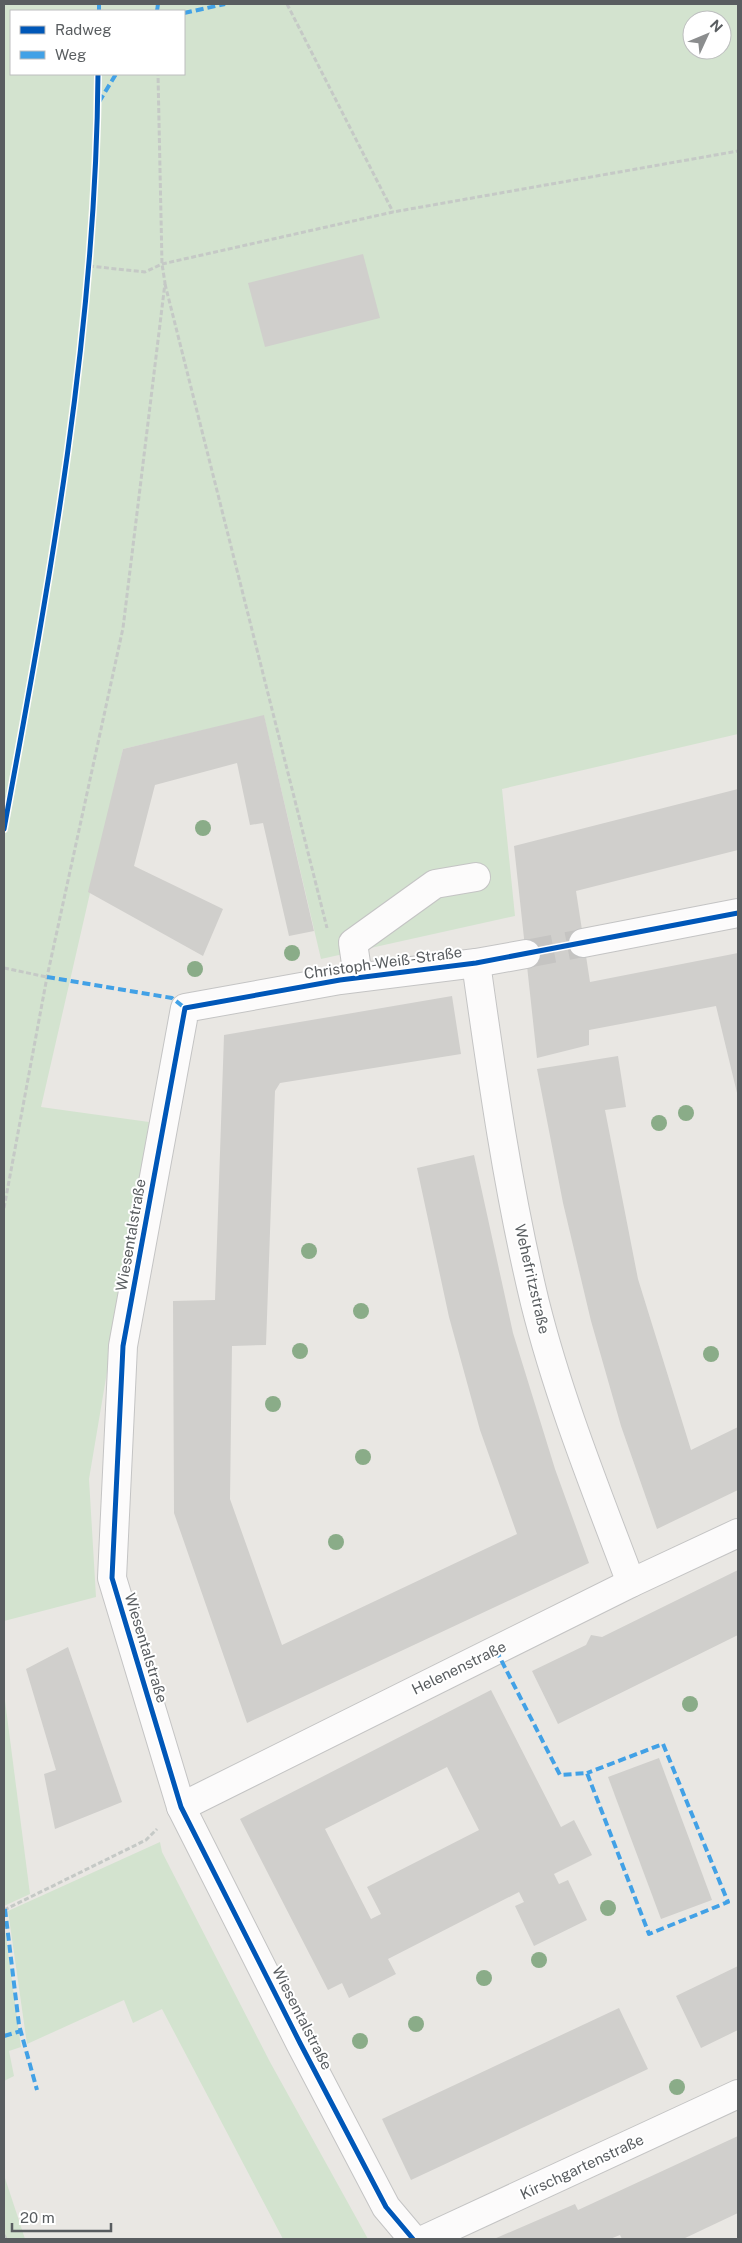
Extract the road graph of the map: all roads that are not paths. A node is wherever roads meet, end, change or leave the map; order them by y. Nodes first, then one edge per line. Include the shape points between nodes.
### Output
1 (476, 877) dead end
2 (738, 912) edge
3 (584, 943) tunnel mouth
4 (526, 954) tunnel mouth
5 (476, 963) junction
6 (358, 977) junction
7 (185, 1008) joint
8 (738, 1532) edge
9 (631, 1583) junction
10 (181, 1807) junction
11 (738, 2094) edge
12 (413, 2239) edge
13 (425, 2239) edge

1 - 6 street via 435,884 353,943
2 - 3 street
4 - 5 street, Christoph-Weiß-Straße
5 - 6 street, Christoph-Weiß-Straße
5 - 9 street, Wehefritzstraße via 497,1113 535,1303 568,1418
6 - 7 street, Christoph-Weiß-Straße
7 - 10 street, Wiesentalstraße via 123,1346 112,1578
8 - 9 street, Helenenstraße
9 - 10 street, Helenenstraße
10 - 12 street, Wiesentalstraße via 386,2207
11 - 13 street, Kirschgartenstraße

